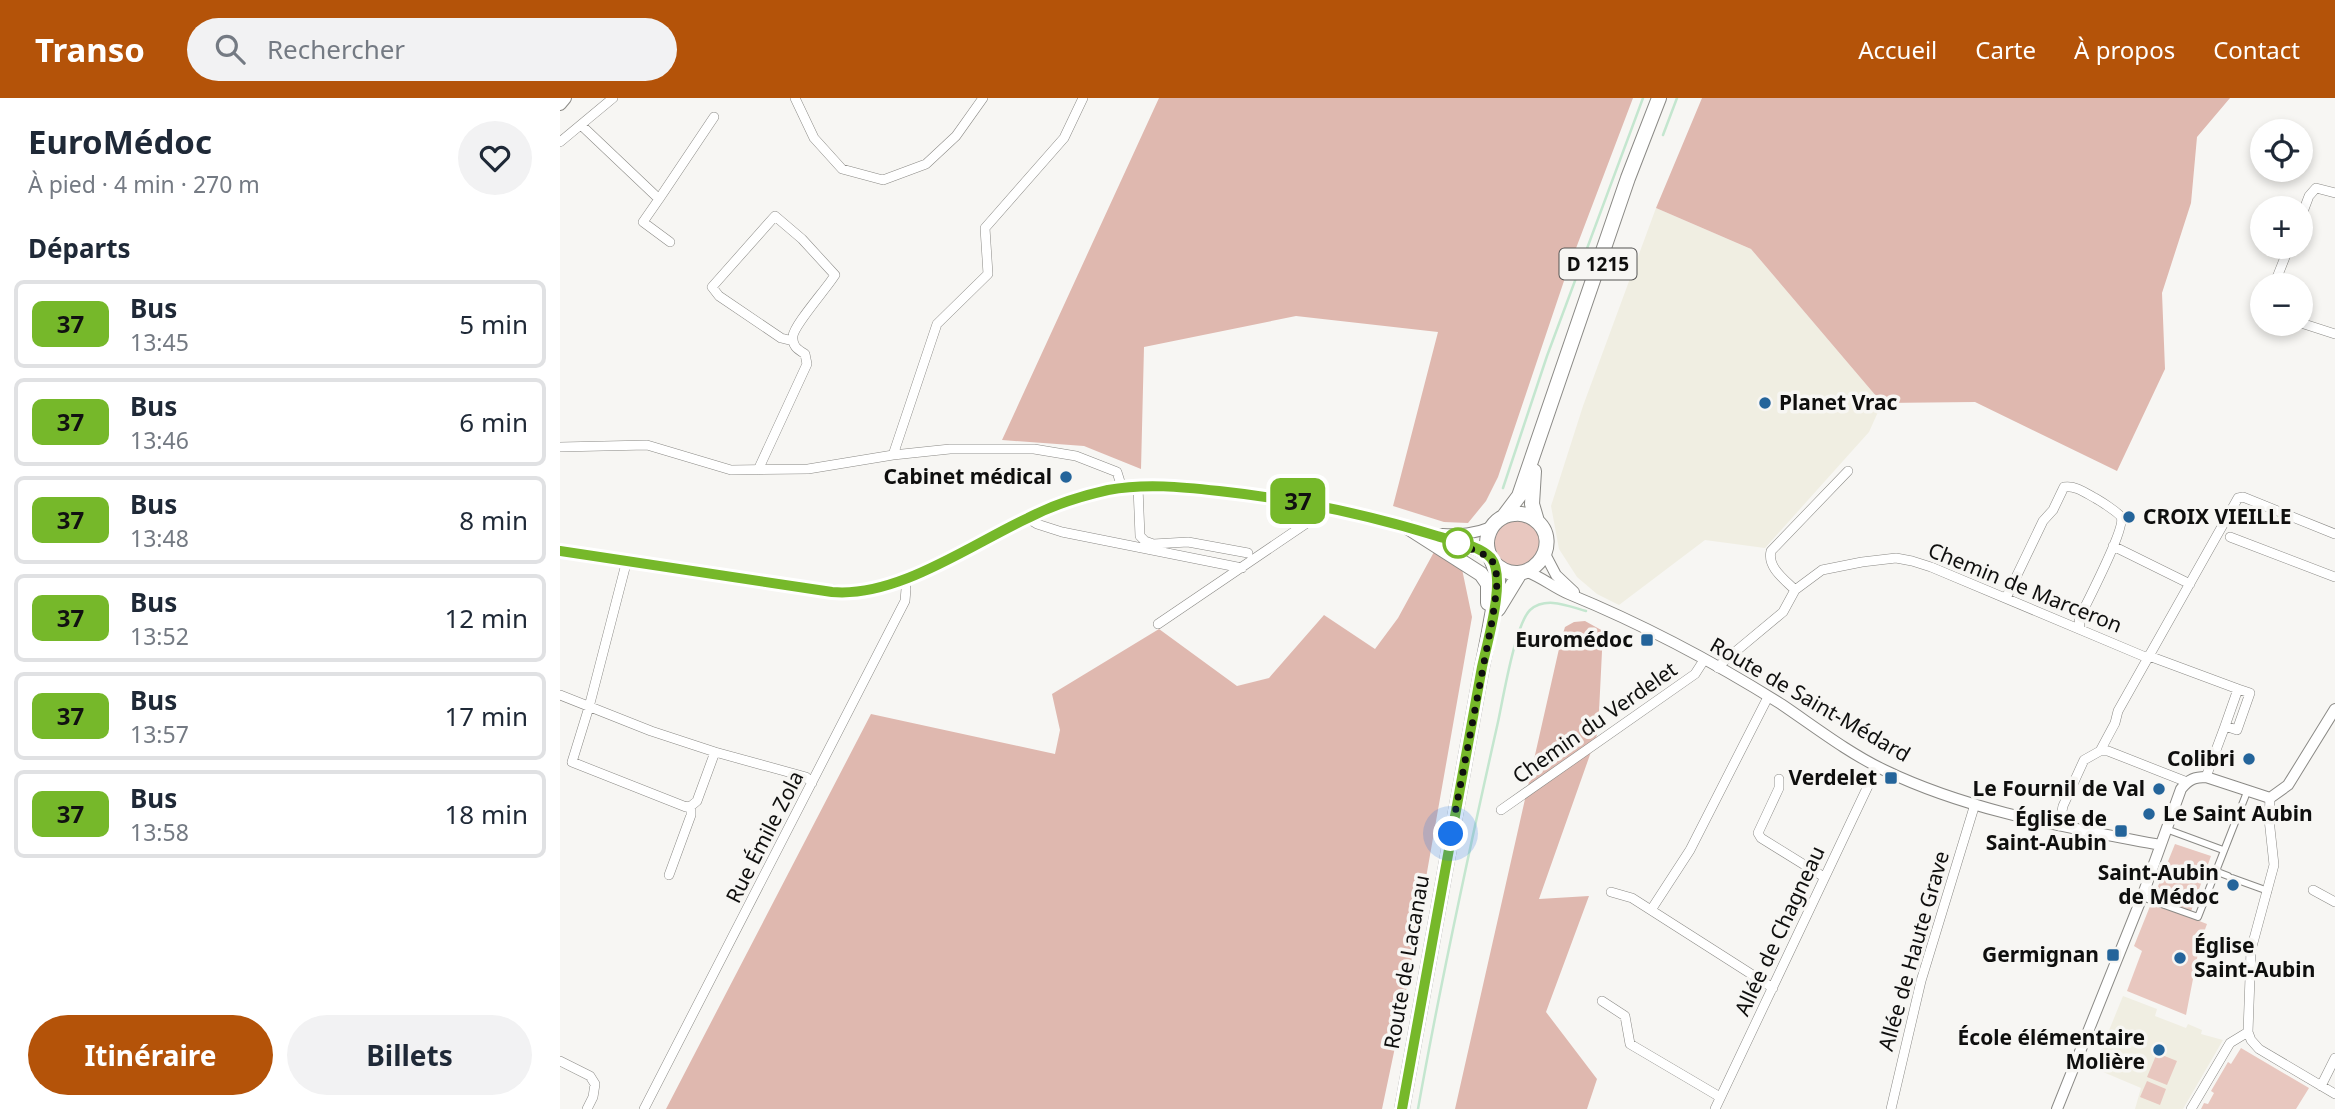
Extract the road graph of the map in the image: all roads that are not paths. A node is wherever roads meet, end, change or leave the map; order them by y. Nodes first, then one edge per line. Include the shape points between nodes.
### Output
1 (565, 98) edge
2 (613, 98) edge
3 (796, 98) edge
4 (983, 98) edge
5 (1083, 98) edge
6 (1659, 98) edge
7 (560, 104) edge
8 (714, 117) dead end
9 (581, 125) junction
10 (560, 142) edge
11 (2335, 192) edge
12 (2309, 196) edge
13 (659, 199) junction
14 (670, 242) dead end
15 (2313, 327) edge
16 (2335, 334) edge
17 (793, 341) junction
18 (1541, 432) junction
19 (560, 447) edge
20 (893, 455) junction
21 (758, 470) junction
22 (1848, 471) dead end
23 (1138, 487) junction
24 (1122, 488) junction
25 (1326, 507) junction
26 (1504, 516) junction
27 (1027, 518) junction
28 (1537, 521) junction
29 (1491, 527) junction
30 (1409, 528) junction
31 (1429, 534) junction
32 (2335, 534) edge
33 (2230, 537) dead end
34 (2113, 546) junction
35 (560, 551) edge
36 (1248, 552) dead end
37 (1545, 554) junction
38 (627, 560) junction
39 (1492, 560) junction
40 (1242, 568) junction
41 (1523, 572) junction
42 (2335, 577) edge
43 (904, 578) junction
44 (2190, 584) junction
45 (1795, 590) junction
46 (1581, 598) junction
47 (2006, 598) junction
48 (1493, 616) junction
49 (1158, 624) dead end
50 (2080, 629) junction
51 (2149, 656) junction
52 (1704, 660) junction
53 (1718, 668) junction
54 (1478, 691) junction
55 (560, 695) edge
56 (1768, 697) junction
57 (589, 707) junction
58 (2335, 709) edge
59 (2100, 751) junction
60 (715, 752) junction
61 (1877, 767) junction
62 (2206, 777) junction
63 (1779, 779) dead end
64 (2187, 782) junction
65 (813, 783) junction
66 (2247, 792) junction
67 (2270, 798) junction
68 (1975, 804) junction
69 (691, 806) junction
70 (1501, 810) dead end
71 (2059, 826) junction
72 (2166, 829) junction
73 (2160, 845) junction
74 (2223, 850) junction
75 (2215, 871) junction
76 (669, 875) dead end
77 (1824, 877) junction
78 (2313, 890) dead end
79 (2268, 891) junction
80 (1611, 892) dead end
81 (2143, 897) junction
82 (2335, 902) edge
83 (1651, 910) junction
84 (1773, 988) junction
85 (1602, 1002) dead end
86 (2248, 1032) junction
87 (2335, 1058) edge
88 (560, 1061) edge
89 (2320, 1086) junction
90 (2335, 1094) edge
91 (1720, 1097) junction
92 (587, 1109) edge
93 (644, 1109) edge
94 (1402, 1109) edge
95 (1715, 1109) edge
96 (1891, 1109) edge
97 (2057, 1109) edge
98 (2191, 1109) edge

1 - 7 main road
2 - 9 street
3 - 4 street via 814,138 842,169 883,180 926,164 956,136
5 - 20 street via 1063,138 985,228 988,274 937,324
6 - 18 main road, D 1215
8 - 13 street
9 - 10 street
9 - 13 street
11 - 12 street via 2316,188
13 - 14 street via 643,222
15 - 16 street
17 - 17 street via 795,329 835,275 775,216 712,287 781,338
17 - 21 street via 807,364
18 - 26 main road, D 1215 via 1519,496
18 - 28 main road, D 1215 via 1532,491
19 - 21 street via 647,445 732,470
20 - 21 street via 808,469
20 - 24 street via 950,449 1034,449 1076,456 1117,472
22 - 45 street via 1771,551 1773,568
23 - 24 street
23 - 25 street via 1190,488
23 - 36 street via 1140,536 1145,541 1188,542
24 - 27 street
25 - 30 street
25 - 40 street
26 - 28 main road via 1520,513
26 - 29 main road
27 - 40 street via 1062,532
27 - 43 street
28 - 37 main road via 1545,533
29 - 31 street via 1462,535
29 - 39 main road, Route de Lacanau via 1487,543
30 - 31 street
30 - 54 main road via 1486,581 1489,593
31 - 39 street
32 - 44 street via 2238,498
33 - 42 street
34 - 44 street
34 - 47 street via 2121,518 2099,499 2064,487
34 - 50 street via 2079,619
35 - 38 street
37 - 41 main road, Route de Lacanau via 1538,565
37 - 46 street, Route de Saint-Médard via 1556,575
38 - 43 street via 836,592 873,590
38 - 57 street
39 - 41 main road via 1505,571
39 - 48 main road, Route de Lacanau via 1498,582
40 - 49 street
41 - 46 street, Route de Saint-Médard
41 - 48 main road, Route de Lacanau
43 - 65 street, Rue Émile Zola via 905,601
44 - 51 street
45 - 47 street, Chemin de Marceron via 1822,570 1896,558 1931,567
45 - 53 street, Chemin de Marceron via 1783,612
46 - 52 street, Route de Saint-Médard
47 - 50 street, Chemin de Marceron
48 - 54 main road, Route de Lacanau
50 - 51 street, Chemin de Marceron
51 - 59 street
51 - 62 street, Chemin de Marceron via 2238,688
52 - 53 street, Route de Saint-Médard
52 - 70 street, Chemin du Verdelet via 1695,674
53 - 56 street, Route de Saint-Médard
54 - 94 main road, Route de Lacanau
55 - 57 street
56 - 61 street, Route de Saint-Médard
56 - 83 street via 1690,850
57 - 60 street
57 - 69 street via 572,762
58 - 67 street via 2285,789
59 - 64 street
59 - 71 street via 2084,760
60 - 65 street via 806,777
60 - 69 street
61 - 68 street, Route de Saint-Médard
61 - 77 street, Allée de Chagneau
62 - 64 street
62 - 66 street
63 - 77 street via 1758,833
64 - 72 street
65 - 93 street, Rue Émile Zola
66 - 67 street
66 - 74 street
67 - 79 street via 2274,865
68 - 71 street, Route de Saint-Médard
68 - 96 street, Allée de Haute Grave via 1921,981
69 - 76 street
71 - 73 street, Route de Saint-Médard
72 - 73 street
72 - 74 street
73 - 81 street
74 - 75 street
75 - 79 street
75 - 81 street via 2197,917
77 - 84 street, Allée de Chagneau
78 - 82 street
79 - 86 street via 2251,950
80 - 83 street
81 - 97 street
83 - 84 street
84 - 91 street, Allée de Chagneau
85 - 91 street via 1625,1016 1630,1044
86 - 89 street via 2259,1049
86 - 98 street via 2230,1043
87 - 89 street
88 - 92 street via 590,1076 595,1084
89 - 90 street
91 - 95 street, Allée de Chagneau

